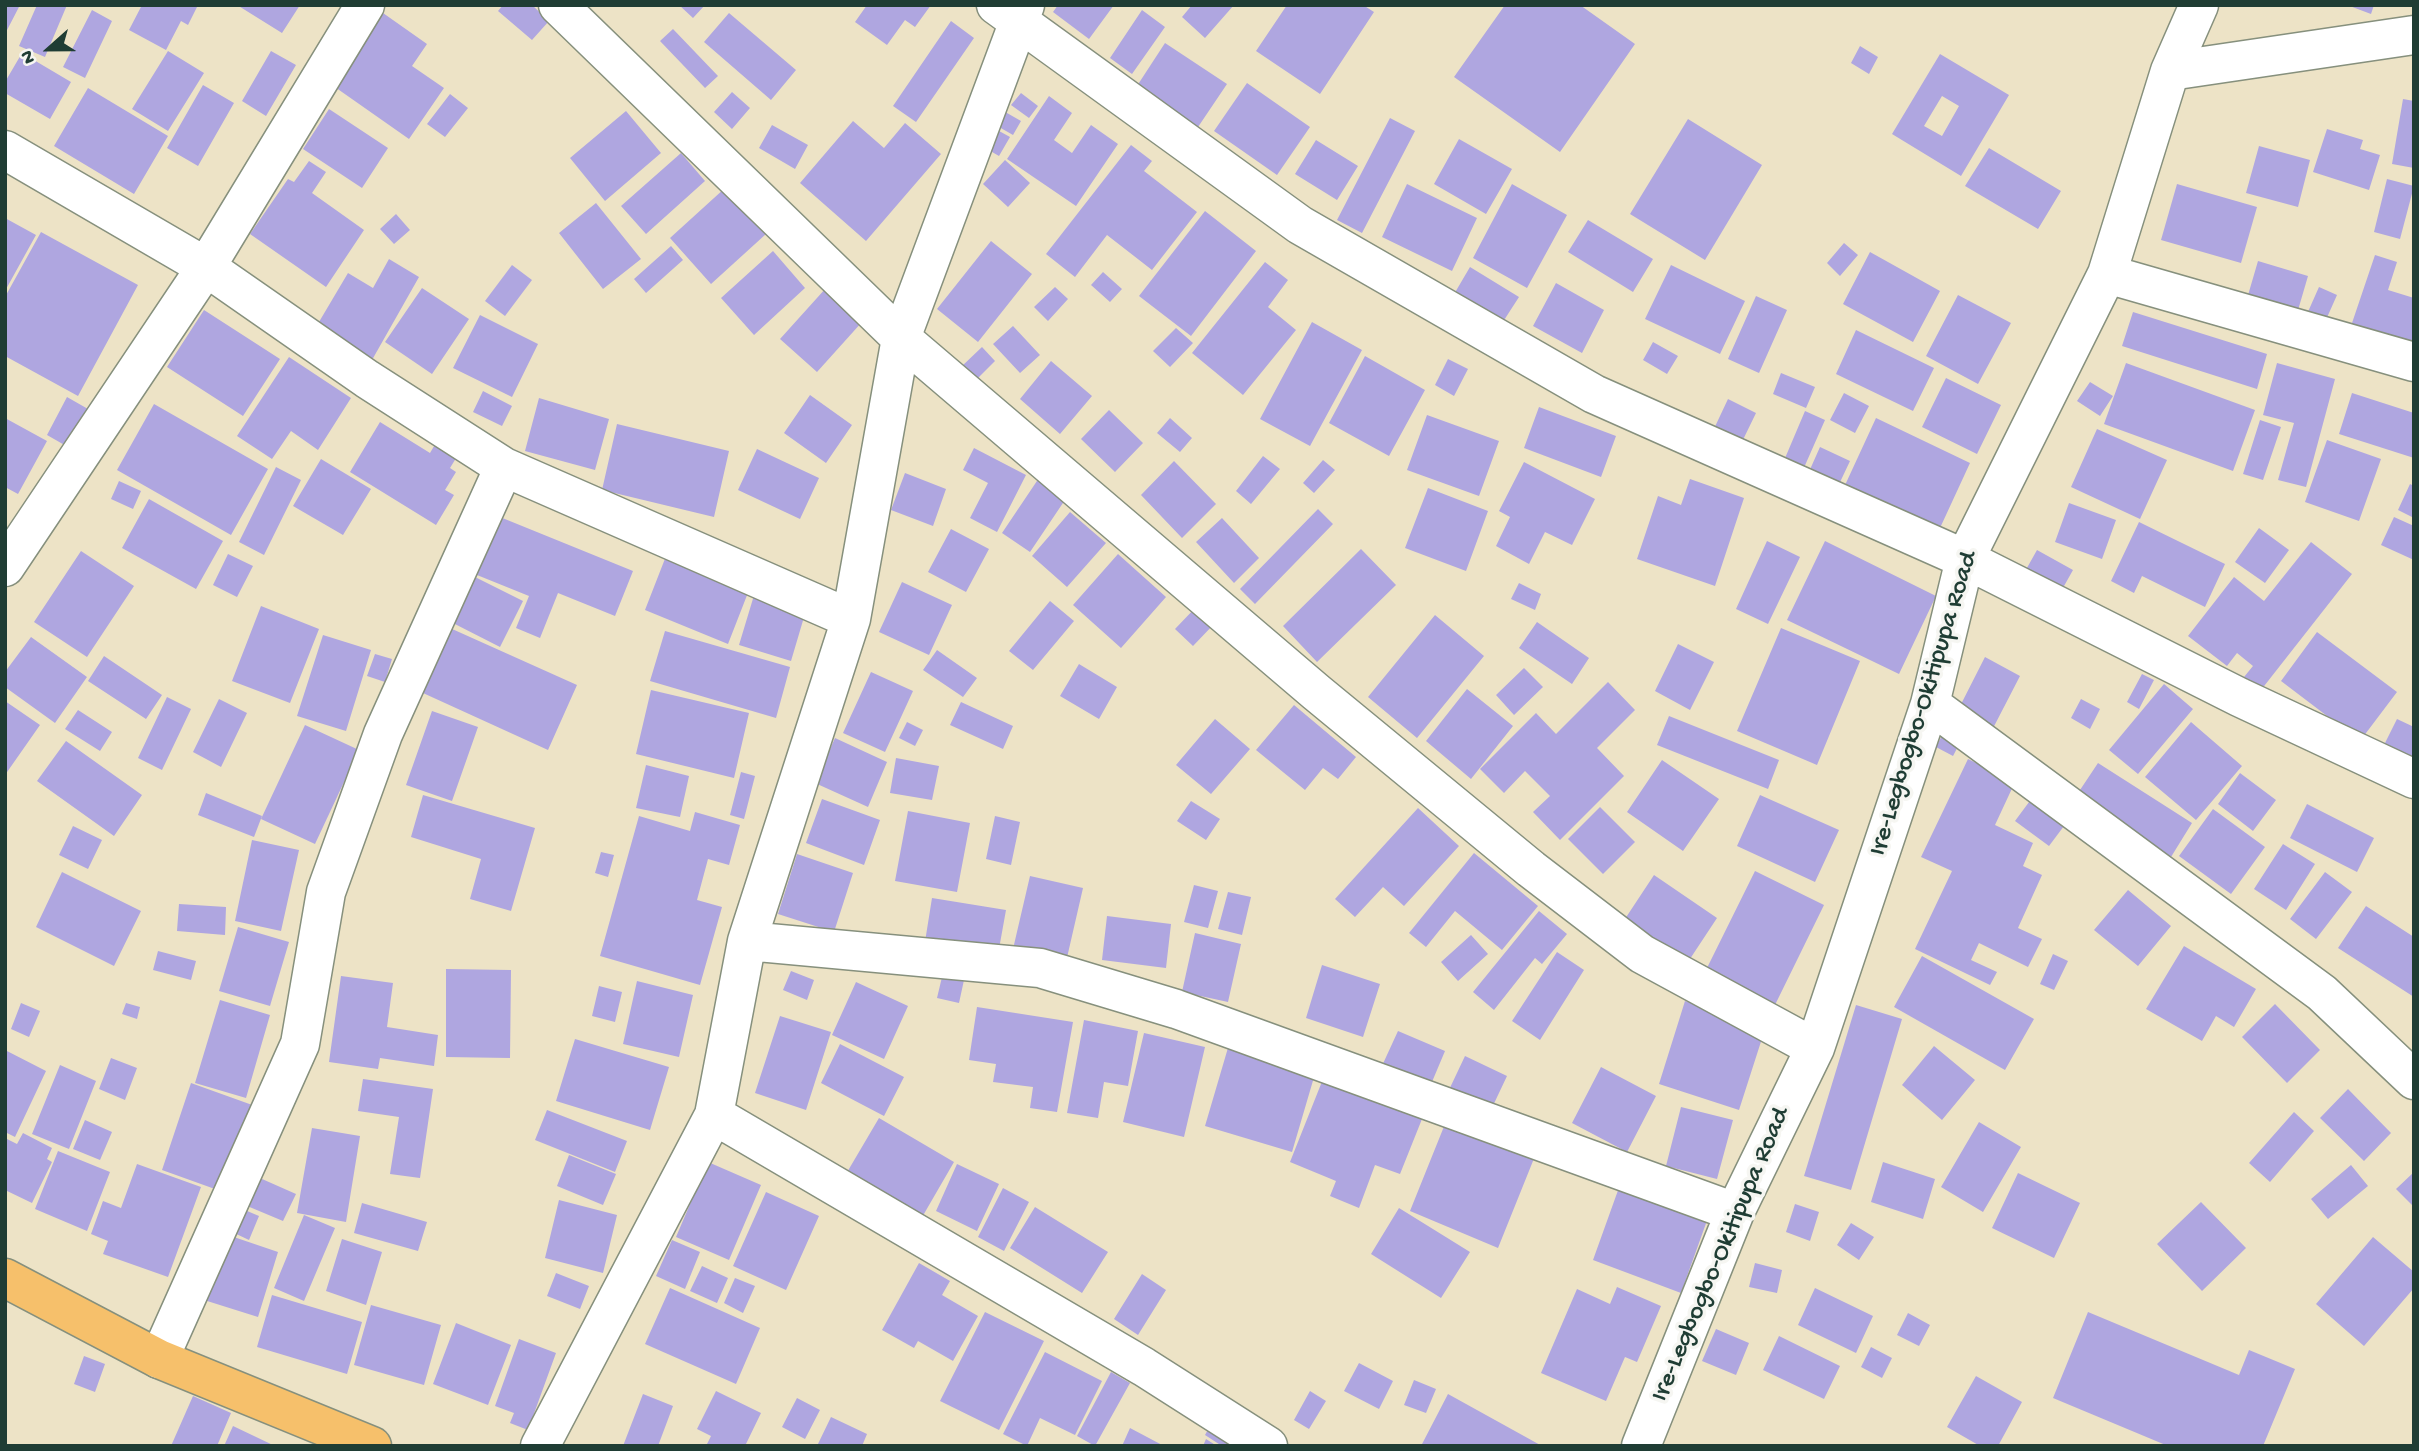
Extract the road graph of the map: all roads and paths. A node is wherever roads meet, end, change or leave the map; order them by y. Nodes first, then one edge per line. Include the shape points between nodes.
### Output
1 (365, 5) edge
2 (558, 5) edge
3 (2199, 5) edge
4 (1013, 10) edge
5 (2414, 35) edge
6 (2170, 71) junction
7 (5, 150) edge
8 (206, 267) junction
9 (2107, 274) junction
10 (901, 338) junction
11 (2414, 362) edge
12 (504, 467) junction
13 (1965, 559) junction
14 (5, 567) edge
15 (851, 619) junction
16 (1930, 704) junction
17 (2414, 779) edge
18 (747, 941) junction
19 (1815, 1048) junction
20 (2414, 1080) edge
21 (714, 1115) junction
22 (1735, 1212) junction
23 (5, 1278) edge
24 (159, 1359) junction
25 (372, 1446) edge
26 (540, 1446) edge
27 (1268, 1446) edge
28 (1641, 1446) edge

1 - 8 street
2 - 10 street
3 - 6 street, Ire-Legbogbo-Okitipupa Road
4 - 10 street
4 - 13 street via 1300,225 1582,387
5 - 6 street
6 - 9 street, Ire-Legbogbo-Okitipupa Road
7 - 8 street
8 - 12 street
8 - 14 street
9 - 11 street
9 - 13 street, Ire-Legbogbo-Okitipupa Road
10 - 15 street
10 - 19 street via 1316,692 1553,886 1642,954
12 - 15 street
12 - 24 street via 383,734 326,892 300,1044
13 - 16 street, Ire-Legbogbo-Okitipupa Road
13 - 17 street via 2239,698
15 - 18 street
16 - 19 street, Ire-Legbogbo-Okitipupa Road
16 - 20 street via 2322,993
18 - 21 street
18 - 22 street via 1040,968 1176,1009
19 - 22 street, Ire-Legbogbo-Okitipupa Road
21 - 26 street
21 - 27 street via 1144,1367
22 - 28 street, Ire-Legbogbo-Okitipupa Road
23 - 24 main road
24 - 25 main road

